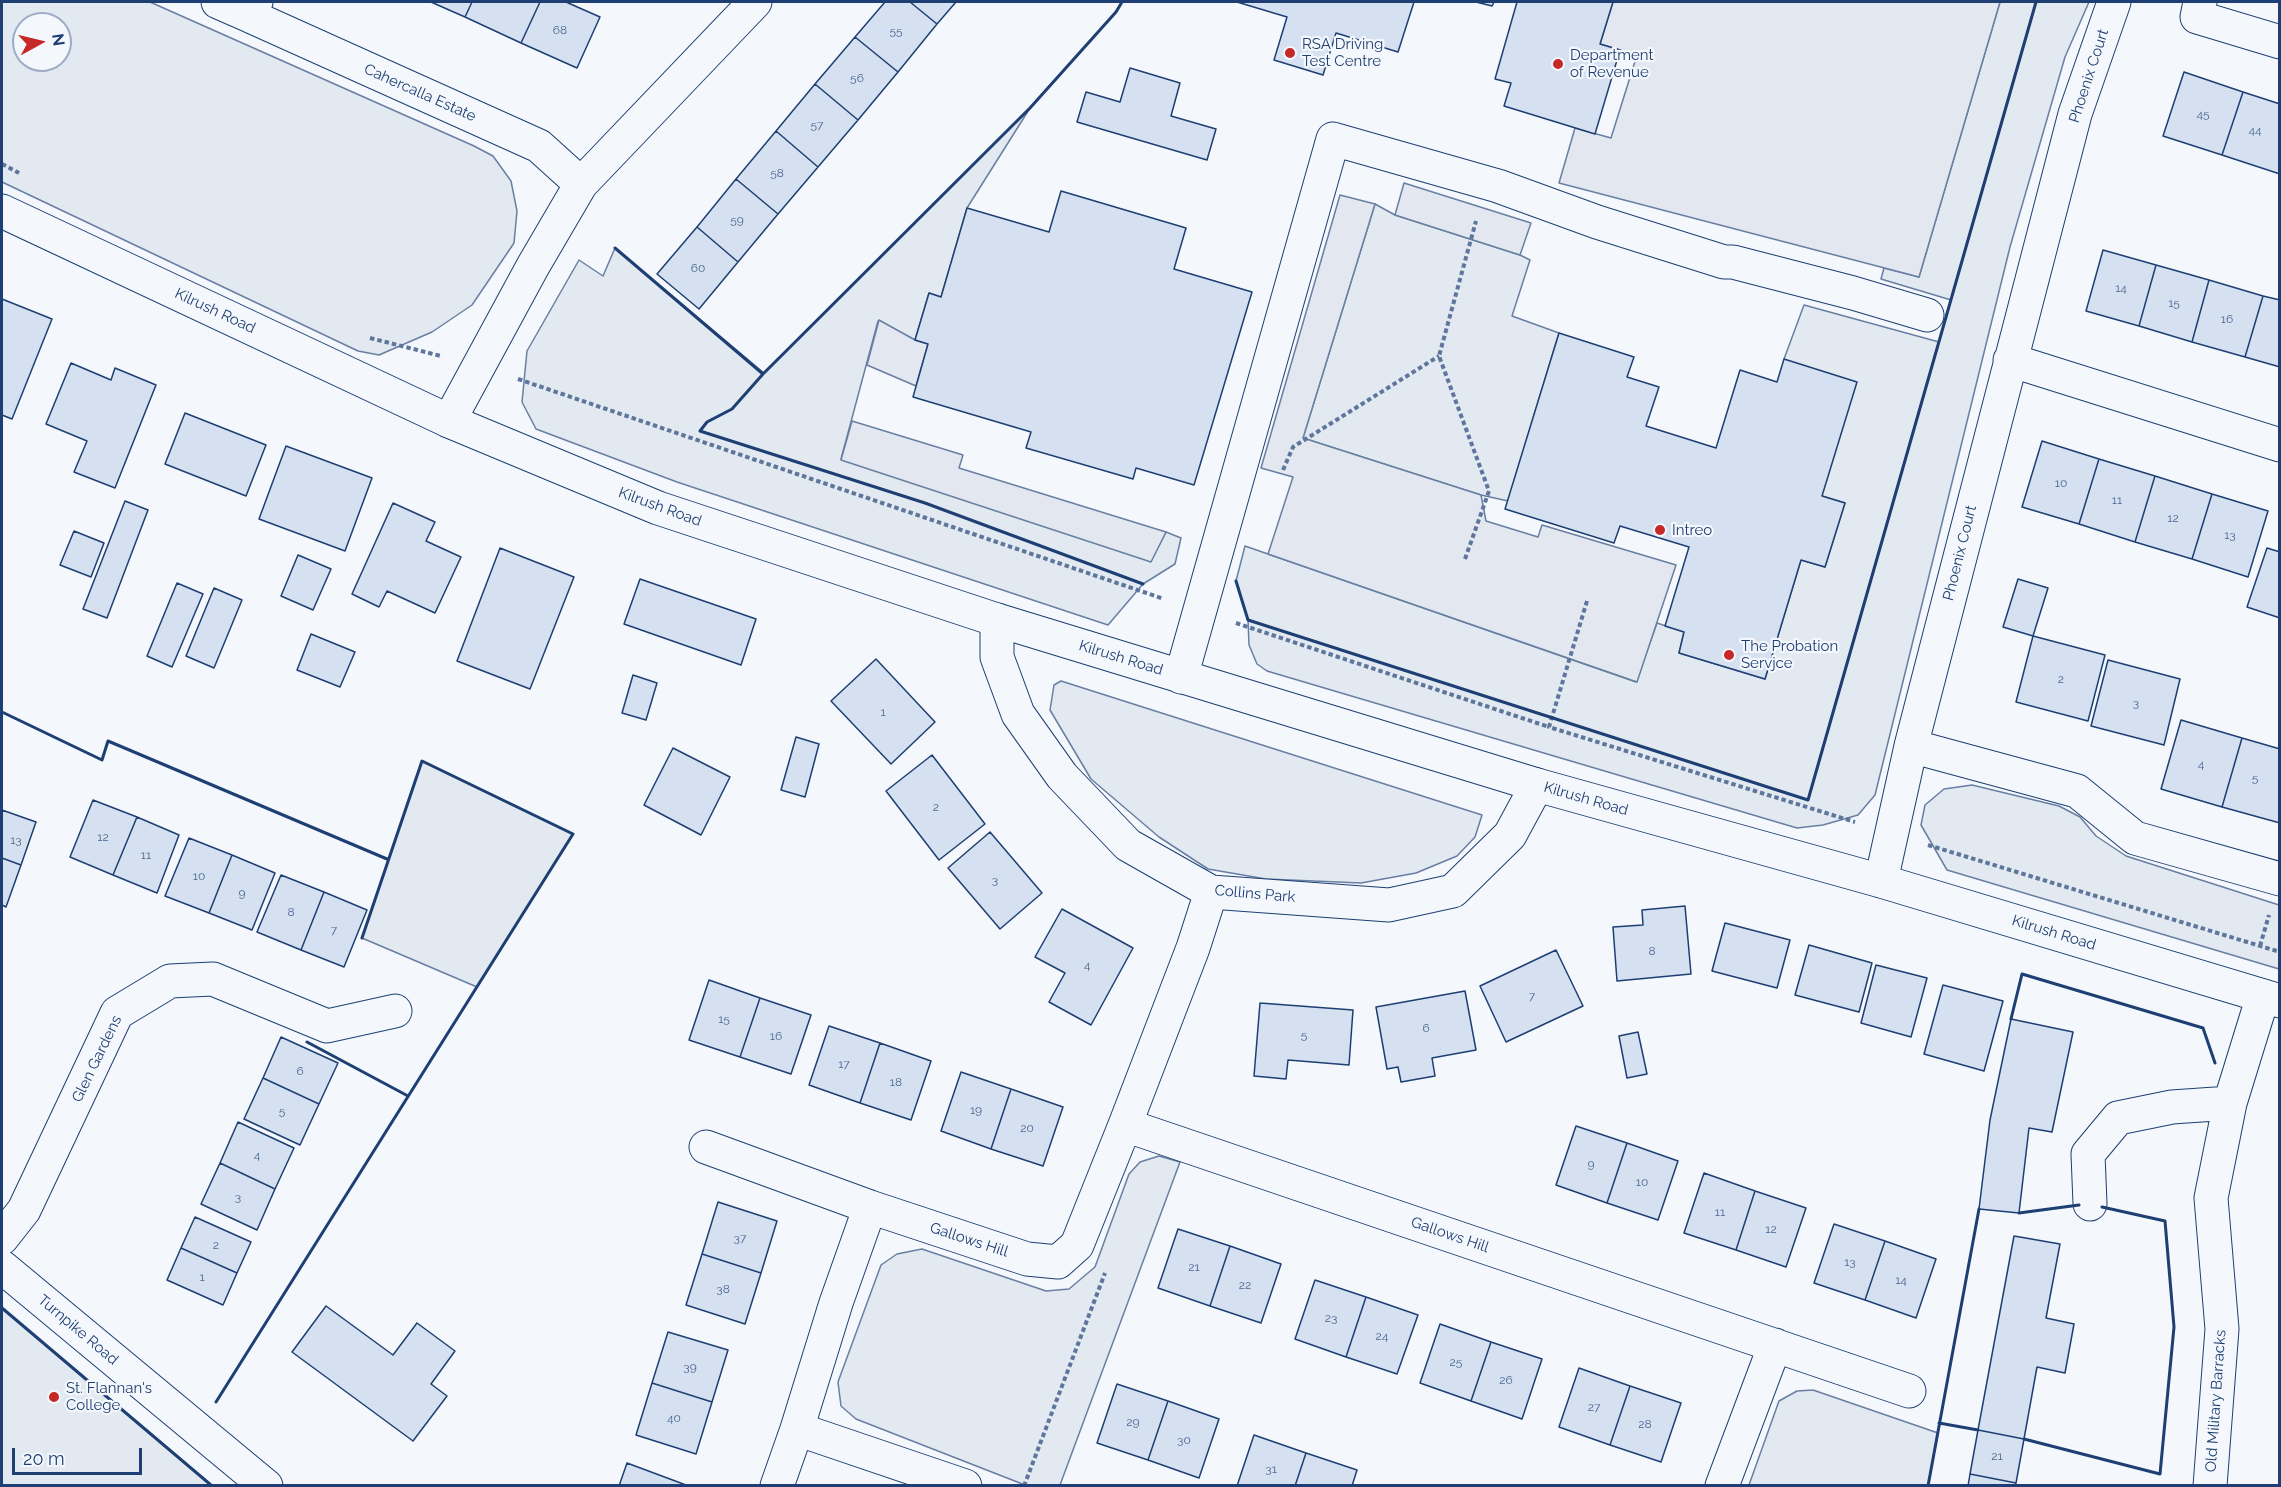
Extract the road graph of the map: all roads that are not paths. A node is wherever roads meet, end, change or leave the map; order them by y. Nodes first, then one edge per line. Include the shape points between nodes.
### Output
1 (218, 2) edge
2 (755, 2) edge
3 (2114, 2) edge
4 (2200, 2) edge
5 (253, 9) edge
6 (2280, 42) edge
7 (581, 184) junction
8 (2, 211) edge
9 (1927, 315) dead end
10 (2010, 360) junction
11 (449, 421) junction
12 (2280, 446) edge
13 (997, 620) junction
14 (1181, 677) junction
15 (1911, 746) junction
16 (1537, 785) junction
17 (2280, 879) edge
18 (1881, 881) junction
19 (1211, 892) junction
20 (2271, 998) edge
21 (395, 1011) dead end
22 (2230, 1103) junction
23 (1125, 1125) junction
24 (706, 1147) dead end
25 (2090, 1204) dead end
26 (870, 1207) junction
27 (2, 1238) edge
28 (2, 1267) edge
29 (1775, 1345) junction
30 (1909, 1391) dead end
31 (797, 1429) junction
32 (266, 1485) edge
33 (777, 1485) edge
34 (965, 1485) edge
35 (1722, 1485) edge
36 (2210, 1485) edge

1 - 5 street, Cahercalla Estate
2 - 7 street
3 - 10 street, Phoenix Court via 2075,114
4 - 6 street via 2197,17
5 - 7 street, Cahercalla Estate via 539,146
7 - 11 street
8 - 11 street, Kilrush Road
9 - 14 street via 1724,262 1486,182 1333,139
10 - 12 street
10 - 15 street, Phoenix Court
11 - 13 street, Kilrush Road via 658,508
13 - 14 street, Kilrush Road
13 - 19 street, Collins Park via 997,657 1018,714 1062,776 1128,845
14 - 16 street, Kilrush Road
15 - 17 street via 2077,791 2135,838
15 - 18 street, Phoenix Court
16 - 18 street, Kilrush Road
16 - 19 street, Collins Park via 1510,835 1453,891 1389,904
18 - 20 street, Kilrush Road
19 - 23 street, Gallows Hill
20 - 22 street, Old Military Barracks
21 - 27 street, Glen Gardens via 327,1026 213,979 170,981 117,1012 24,1210
22 - 25 street via 2172,1107 2118,1118 2088,1154
22 - 36 street, Old Military Barracks via 2211,1198 2222,1329
23 - 26 street, Gallows Hill via 1077,1245 1058,1262 1026,1259
23 - 29 street, Gallows Hill
24 - 26 street, Gallows Hill
26 - 31 street
28 - 32 street, Turnpike Road
29 - 30 street, Gallows Hill
29 - 35 street
31 - 33 street
31 - 34 street

